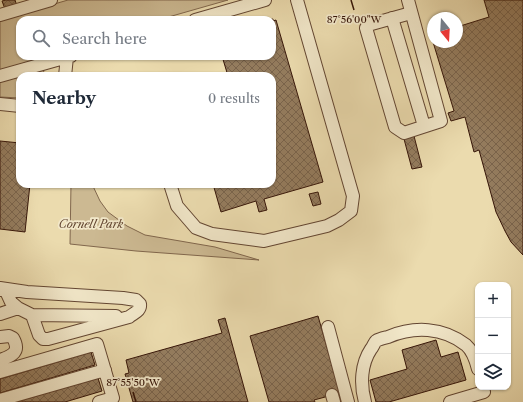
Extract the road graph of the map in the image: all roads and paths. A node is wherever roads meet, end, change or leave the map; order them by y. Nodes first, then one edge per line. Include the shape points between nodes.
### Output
1 (51, 0) edge
2 (265, 0) edge
3 (297, 0) edge
4 (408, 0) edge
5 (411, 13) junction
6 (0, 15) edge
7 (209, 16) edge
8 (392, 18) junction
9 (58, 60) edge
10 (68, 60) edge
11 (66, 72) edge
12 (0, 76) edge
13 (0, 104) edge
14 (16, 106) edge
15 (424, 126) junction
16 (171, 188) edge
17 (2, 289) edge
18 (18, 308) junction
19 (0, 314) edge
20 (32, 314) junction
21 (129, 316) junction
22 (328, 327) dead end
23 (0, 337) edge
24 (475, 358) edge
25 (0, 360) edge
26 (104, 370) junction
27 (0, 372) edge
28 (485, 394) edge
29 (0, 400) edge
30 (99, 402) edge
31 (348, 402) edge
32 (365, 402) edge
33 (450, 402) edge

1 - 6 street
2 - 7 street
3 - 16 street via 353,196 351,210 327,226 264,241 212,234 196,228 178,206
4 - 5 street
5 - 8 street
5 - 15 street via 441,121
8 - 15 street
8 - 15 street via 368,25 366,28 388,106 395,127 404,133
9 - 12 street
10 - 11 street
13 - 14 street
17 - 18 street
17 - 21 street via 136,300 140,307
18 - 19 street
18 - 20 street
20 - 21 street
20 - 21 street via 39,335 43,339
22 - 31 street
23 - 25 street via 13,338 16,352
24 - 32 street via 467,346 445,334 420,329 401,331 376,341 365,359 362,380
26 - 27 street via 97,344
26 - 29 street
26 - 30 street via 113,398
28 - 33 street

